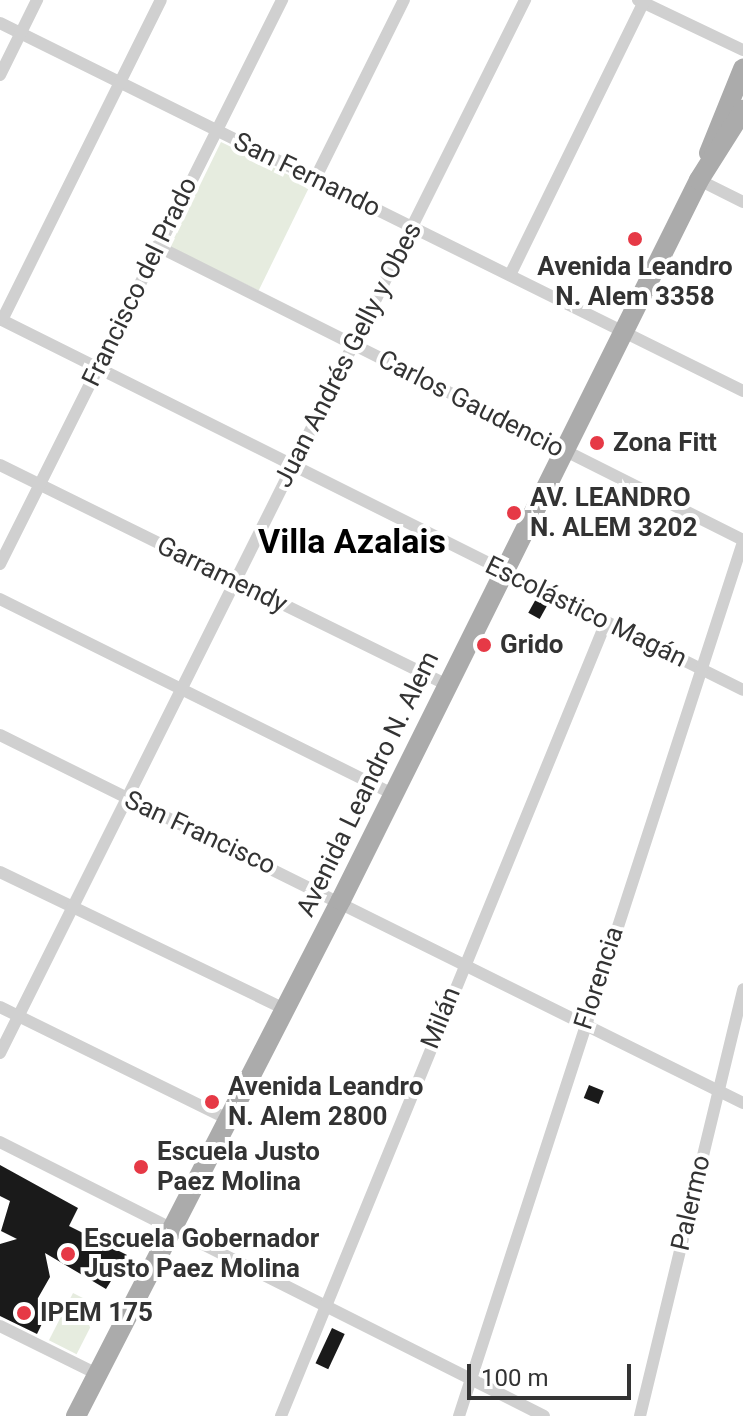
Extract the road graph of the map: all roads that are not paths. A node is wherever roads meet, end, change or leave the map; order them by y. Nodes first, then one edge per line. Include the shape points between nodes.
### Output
1 (37, 0) edge
2 (161, 0) edge
3 (282, 0) edge
4 (404, 0) edge
5 (525, 0) edge
6 (642, 1) edge
7 (0, 23) edge
8 (21, 33) junction
9 (743, 50) edge
10 (743, 69) edge
11 (0, 75) edge
12 (119, 83) junction
13 (743, 110) edge
14 (216, 130) junction
15 (701, 176) junction
16 (315, 179) junction
17 (743, 202) edge
18 (413, 227) junction
19 (157, 246) junction
20 (510, 275) junction
21 (1, 320) edge
22 (623, 331) junction
23 (354, 344) junction
24 (97, 368) junction
25 (743, 391) edge
26 (563, 451) junction
27 (0, 465) edge
28 (292, 468) junction
29 (39, 484) junction
30 (743, 541) edge
31 (0, 564) edge
32 (502, 571) junction
33 (234, 582) junction
34 (0, 599) edge
35 (606, 622) junction
36 (701, 669) junction
37 (445, 684) junction
38 (181, 689) junction
39 (743, 690) edge
40 (0, 735) edge
41 (392, 794) junction
42 (127, 799) junction
43 (0, 872) edge
44 (341, 900) junction
45 (72, 909) junction
46 (464, 962) junction
47 (743, 989) edge
48 (0, 1007) edge
49 (285, 1009) junction
50 (19, 1016) junction
51 (584, 1024) junction
52 (0, 1053) edge
53 (718, 1090) junction
54 (743, 1103) edge
55 (228, 1119) junction
56 (0, 1142) edge
57 (170, 1229) junction
58 (326, 1304) junction
59 (0, 1326) edge
60 (97, 1374) junction
61 (471, 1379) junction
62 (76, 1416) edge
63 (281, 1416) edge
64 (459, 1416) edge
65 (544, 1416) edge
66 (640, 1416) edge

1 - 8 street
2 - 12 street
3 - 14 street, Francisco del Prado
4 - 16 street
5 - 18 street, Juan Andrés Gelly y Obes
6 - 9 street
6 - 20 street
7 - 8 street, San Fernando
8 - 11 street
8 - 12 street, San Fernando
10 - 15 main road, Avenida Leandro N. Alem
12 - 14 street, San Fernando
12 - 21 street
13 - 15 main road, Avenida Leandro N. Alem
14 - 16 street, San Fernando
14 - 19 street, Francisco del Prado
15 - 17 street
15 - 22 main road, Avenida Leandro N. Alem
16 - 18 street, San Fernando
18 - 20 street, San Fernando
18 - 23 street, Juan Andrés Gelly y Obes
19 - 23 street, Carlos Gaudencio
19 - 24 street, Francisco del Prado
20 - 22 street, San Fernando
21 - 24 street, Escolástico Magán
22 - 25 street, San Fernando
22 - 26 main road, Avenida Leandro N. Alem
23 - 26 street, Carlos Gaudencio
23 - 28 street, Juan Andrés Gelly y Obes
24 - 28 street, Escolástico Magán
24 - 29 street, Francisco del Prado
26 - 30 street, Carlos Gaudencio
26 - 32 main road, Avenida Leandro N. Alem
27 - 29 street, Garramendy
28 - 32 street, Escolástico Magán
28 - 33 street, Juan Andrés Gelly y Obes
29 - 31 street, Francisco del Prado
29 - 33 street, Garramendy
30 - 36 street, Florencia
32 - 35 street, Escolástico Magán
32 - 37 main road, Avenida Leandro N. Alem
33 - 37 street, Garramendy
33 - 38 street, Juan Andrés Gelly y Obes
34 - 38 street
35 - 36 street, Escolástico Magán
35 - 46 street, Milán
36 - 39 street, Escolástico Magán
36 - 51 street, Florencia
37 - 41 main road, Avenida Leandro N. Alem
38 - 41 street
38 - 42 street, Juan Andrés Gelly y Obes
40 - 42 street, San Francisco
41 - 44 main road, Avenida Leandro N. Alem
42 - 44 street, San Francisco
42 - 45 street, Juan Andrés Gelly y Obes
43 - 45 street
44 - 46 street, San Francisco
44 - 49 main road, Avenida Leandro N. Alem
45 - 49 street
45 - 50 street, Juan Andrés Gelly y Obes
46 - 51 street, San Francisco
46 - 58 street, Milán
47 - 53 street, Palermo
48 - 50 street
49 - 55 main road, Avenida Leandro N. Alem
50 - 52 street, Juan Andrés Gelly y Obes
50 - 55 street
51 - 53 street, San Francisco
51 - 61 street, Florencia
53 - 54 street, San Francisco
53 - 66 street, Palermo
55 - 57 main road, Avenida Leandro N. Alem
56 - 57 street
57 - 58 street
57 - 60 main road, Avenida Leandro N. Alem
58 - 61 street
58 - 63 street, Milán
59 - 60 street
60 - 62 main road, Avenida Leandro N. Alem
61 - 64 street, Florencia
61 - 65 street

